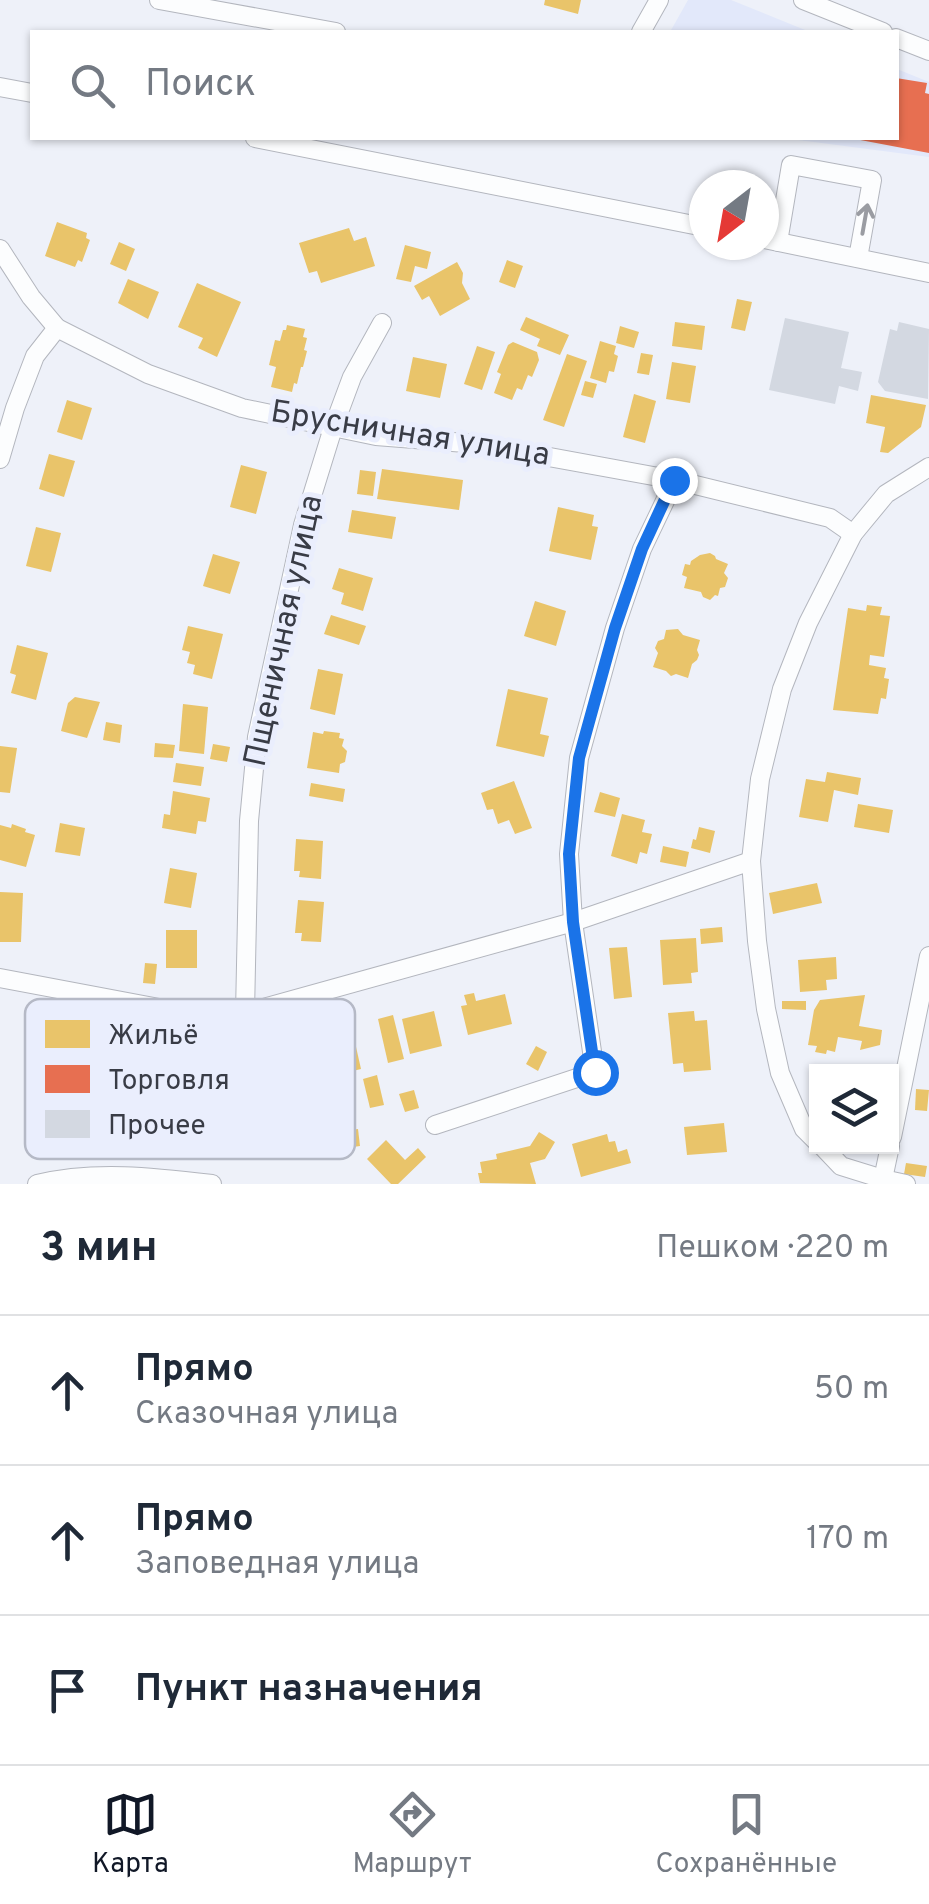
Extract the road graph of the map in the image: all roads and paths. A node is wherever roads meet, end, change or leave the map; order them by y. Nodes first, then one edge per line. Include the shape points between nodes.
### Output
1 (159, 0) edge
2 (659, 0) edge
3 (804, 0) edge
4 (325, 30) edge
5 (642, 30) edge
6 (878, 30) edge
7 (899, 39) edge
8 (929, 51) edge
9 (0, 87) edge
10 (30, 93) edge
11 (265, 140) edge
12 (779, 208) edge
13 (689, 224) edge
14 (779, 242) edge
15 (0, 249) edge
16 (858, 258) junction
17 (929, 272) edge
18 (382, 323) dead end
19 (56, 328) junction
20 (333, 428) junction
21 (0, 459) edge
22 (929, 466) edge
23 (674, 480) junction
24 (853, 534) junction
25 (751, 861) junction
26 (573, 922) junction
27 (929, 956) edge
28 (0, 978) edge
29 (111, 999) edge
30 (245, 999) edge
31 (295, 999) edge
32 (899, 1103) edge
33 (435, 1125) dead end
34 (809, 1134) edge
35 (829, 1154) edge
36 (888, 1154) edge
37 (883, 1180) junction
38 (36, 1184) edge
39 (212, 1184) edge
40 (906, 1184) edge

1 - 4 street
2 - 5 street
3 - 6 street
7 - 8 street
9 - 10 street
11 - 13 street
16 -> 12 street via 872,180 790,165
14 - 16 street
15 - 19 street
16 - 17 street
18 - 20 street, Пщеничная улица
19 - 20 street, Брусничная улица via 148,374 242,408
19 - 21 street via 35,356
20 - 23 street, Брусничная улица via 478,444
20 - 30 street, Пщеничная улица via 302,525 257,737
22 - 24 street via 886,494
23 - 24 street, Брусничная улица via 830,518
23 - 26 street via 620,612 579,758 569,854
24 - 25 street via 782,689 760,779
25 - 26 street
25 - 34 street via 780,1073
26 - 31 street
26 - 33 street via 595,1072
27 - 32 street
28 - 29 street
35 - 37 street via 841,1166
36 - 37 street
37 - 40 street
38 - 39 street via 104,1175

